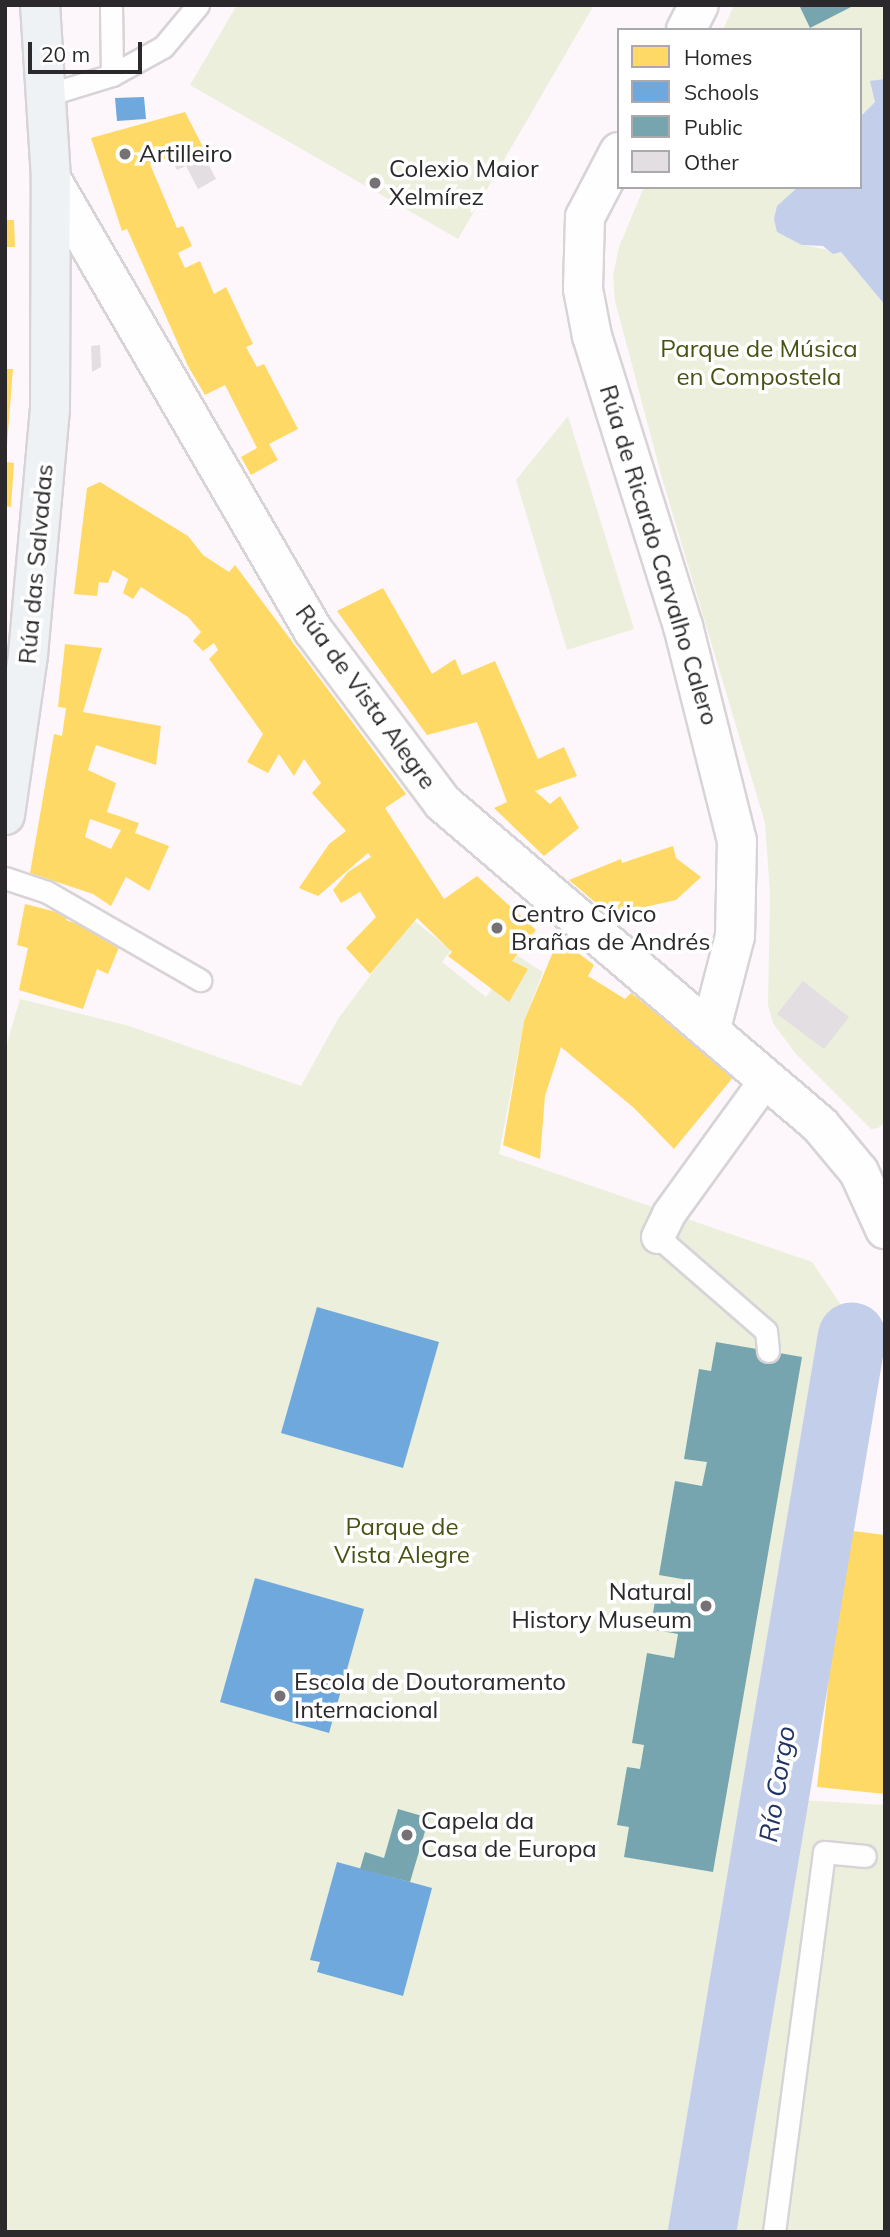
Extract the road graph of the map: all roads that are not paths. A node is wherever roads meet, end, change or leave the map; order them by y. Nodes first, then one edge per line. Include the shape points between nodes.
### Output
1 (40, 5) edge
2 (111, 5) edge
3 (198, 5) edge
4 (699, 5) edge
5 (686, 28) edge
6 (112, 75) junction
7 (47, 95) junction
8 (617, 156) edge
9 (51, 179) junction
10 (51, 354) joint
11 (5, 814) edge
12 (5, 878) edge
13 (729, 965) junction
14 (200, 980) dead end
15 (681, 1004) junction
16 (711, 1028) junction
17 (768, 1077) junction
18 (885, 1229) edge
19 (658, 1237) joint
20 (768, 1351) dead end
21 (865, 1856) dead end
22 (774, 2232) edge

1 - 7 main road, Rúa de Vista Alegre
2 - 6 lane
3 - 6 lane via 163,47
4 - 5 street
6 - 7 lane
7 - 9 main road, Rúa de Vista Alegre
8 - 13 street, Rúa de Ricardo Carvalho Calero via 585,217 583,289 592,335 717,749 737,841 738,894
9 - 10 main road, Rúa de Vista Alegre
9 - 15 street, Rúa de Vista Alegre via 313,630 443,803 576,920
10 - 11 main road, Rúa das Salvadas via 29,656
12 - 14 lane via 47,892
13 - 15 street
13 - 16 street, Rúa de Ricardo Carvalho Calero
15 - 16 street, Rúa de Vista Alegre
16 - 17 street, Rúa de Vista Alegre
17 - 18 street, Rúa de Vista Alegre via 843,1149
17 - 19 street via 723,1156 669,1213
19 - 20 lane via 766,1331
21 - 22 lane via 824,1852

